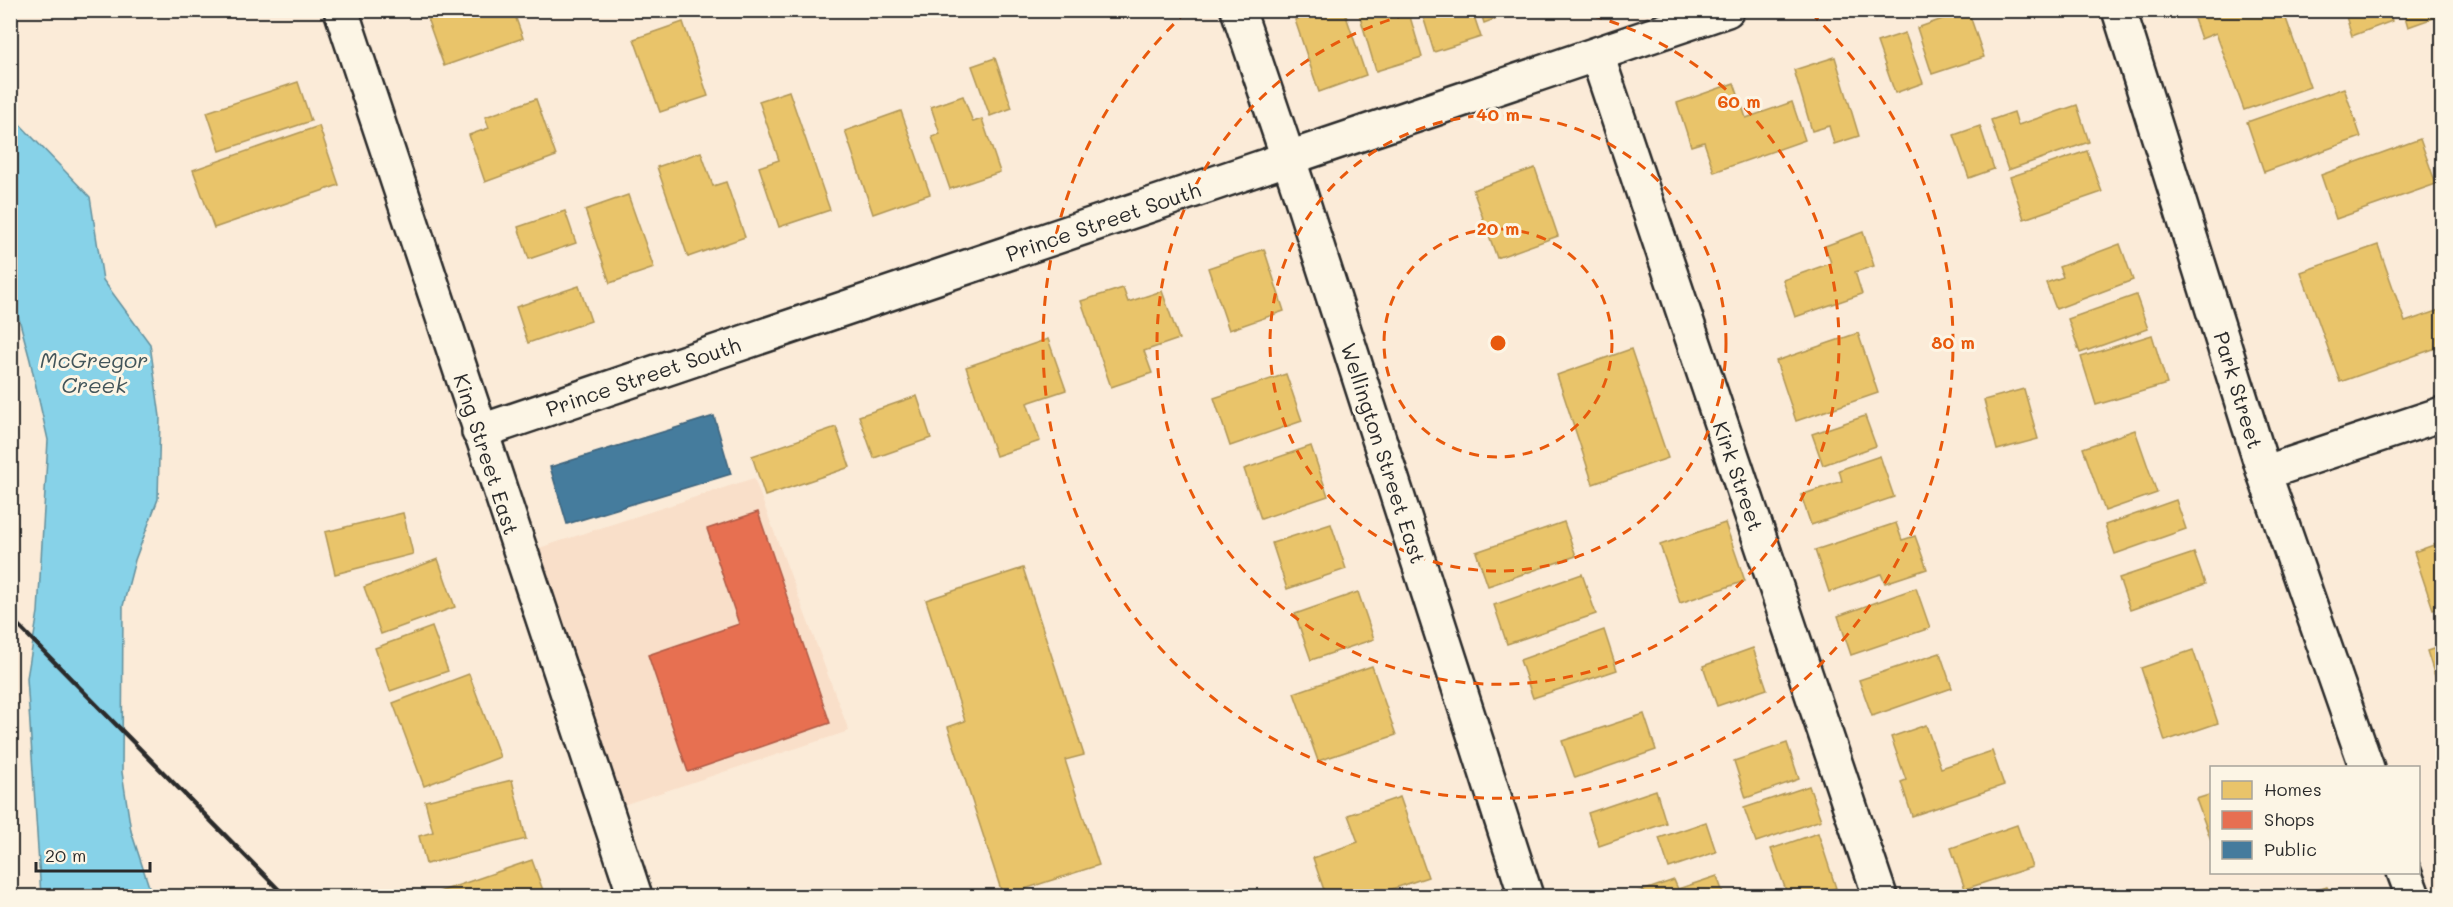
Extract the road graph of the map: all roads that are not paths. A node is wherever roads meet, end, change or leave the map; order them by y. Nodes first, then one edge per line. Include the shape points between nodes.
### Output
1 (341, 10) edge
2 (1238, 10) edge
3 (1727, 10) edge
4 (2119, 10) edge
5 (1597, 55) junction
6 (1288, 158) junction
7 (2442, 414) edge
8 (479, 432) junction
9 (2264, 473) junction
10 (2366, 766) edge
11 (2404, 874) edge
12 (636, 897) edge
13 (1527, 897) edge
14 (1880, 897) edge
15 (2413, 897) edge

1 - 8 street, King Street East
2 - 6 street, Wellington Street East
3 - 5 street, Prince Street South
4 - 9 street, Park Street
5 - 6 street, Prince Street South
5 - 14 street, Kirk Street
6 - 8 street, Prince Street South
6 - 13 street, Wellington Street East
7 - 9 street
8 - 12 street, King Street East
9 - 10 street, Park Street
11 - 15 street

